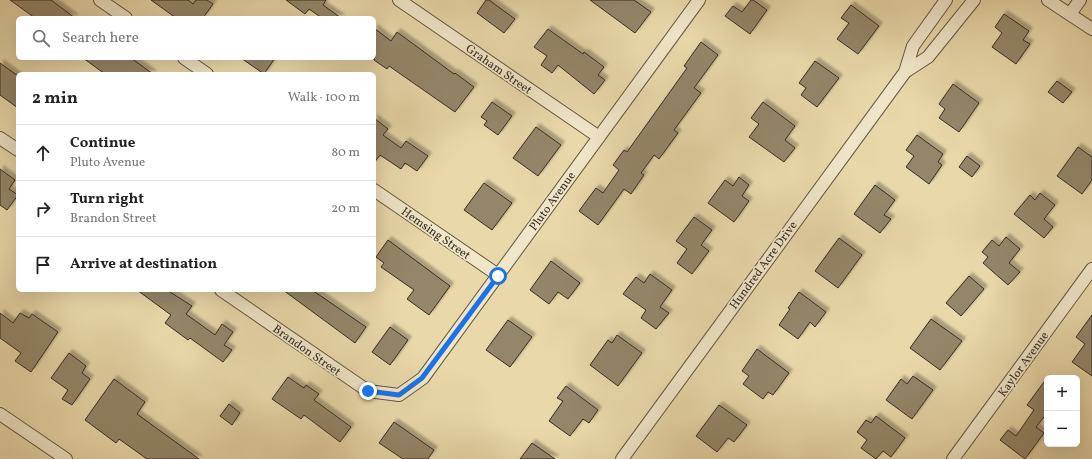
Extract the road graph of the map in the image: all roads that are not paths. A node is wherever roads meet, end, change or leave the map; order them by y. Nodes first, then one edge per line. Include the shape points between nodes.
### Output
1 (100, 0) edge
2 (399, 0) edge
3 (946, 0) edge
4 (974, 0) edge
5 (1048, 0) edge
6 (1080, 0) edge
7 (697, 1) edge
8 (1070, 14) junction
9 (123, 16) edge
10 (1092, 29) edge
11 (187, 60) edge
12 (204, 72) edge
13 (905, 72) junction
14 (599, 137) junction
15 (0, 138) edge
16 (16, 149) edge
17 (376, 191) edge
18 (1092, 269) edge
19 (498, 276) junction
20 (224, 292) edge
21 (399, 395) joint
22 (0, 414) edge
23 (66, 459) edge
24 (622, 459) edge
25 (953, 459) edge

1 - 9 street
2 - 14 street, Graham Street
3 - 13 street, Hundred Acre Drive via 913,46
4 - 13 street, Hundred Acre Drive via 928,56
5 - 8 street
6 - 8 street
7 - 14 street, Pluto Avenue
8 - 10 street
11 - 12 street
13 - 24 street, Hundred Acre Drive
14 - 19 street, Pluto Avenue
15 - 16 street
17 - 19 street, Hemsing Street
18 - 25 street, Kaylor Avenue
19 - 21 street, Pluto Avenue via 422,378
20 - 21 street, Brandon Street via 368,391
22 - 23 street

